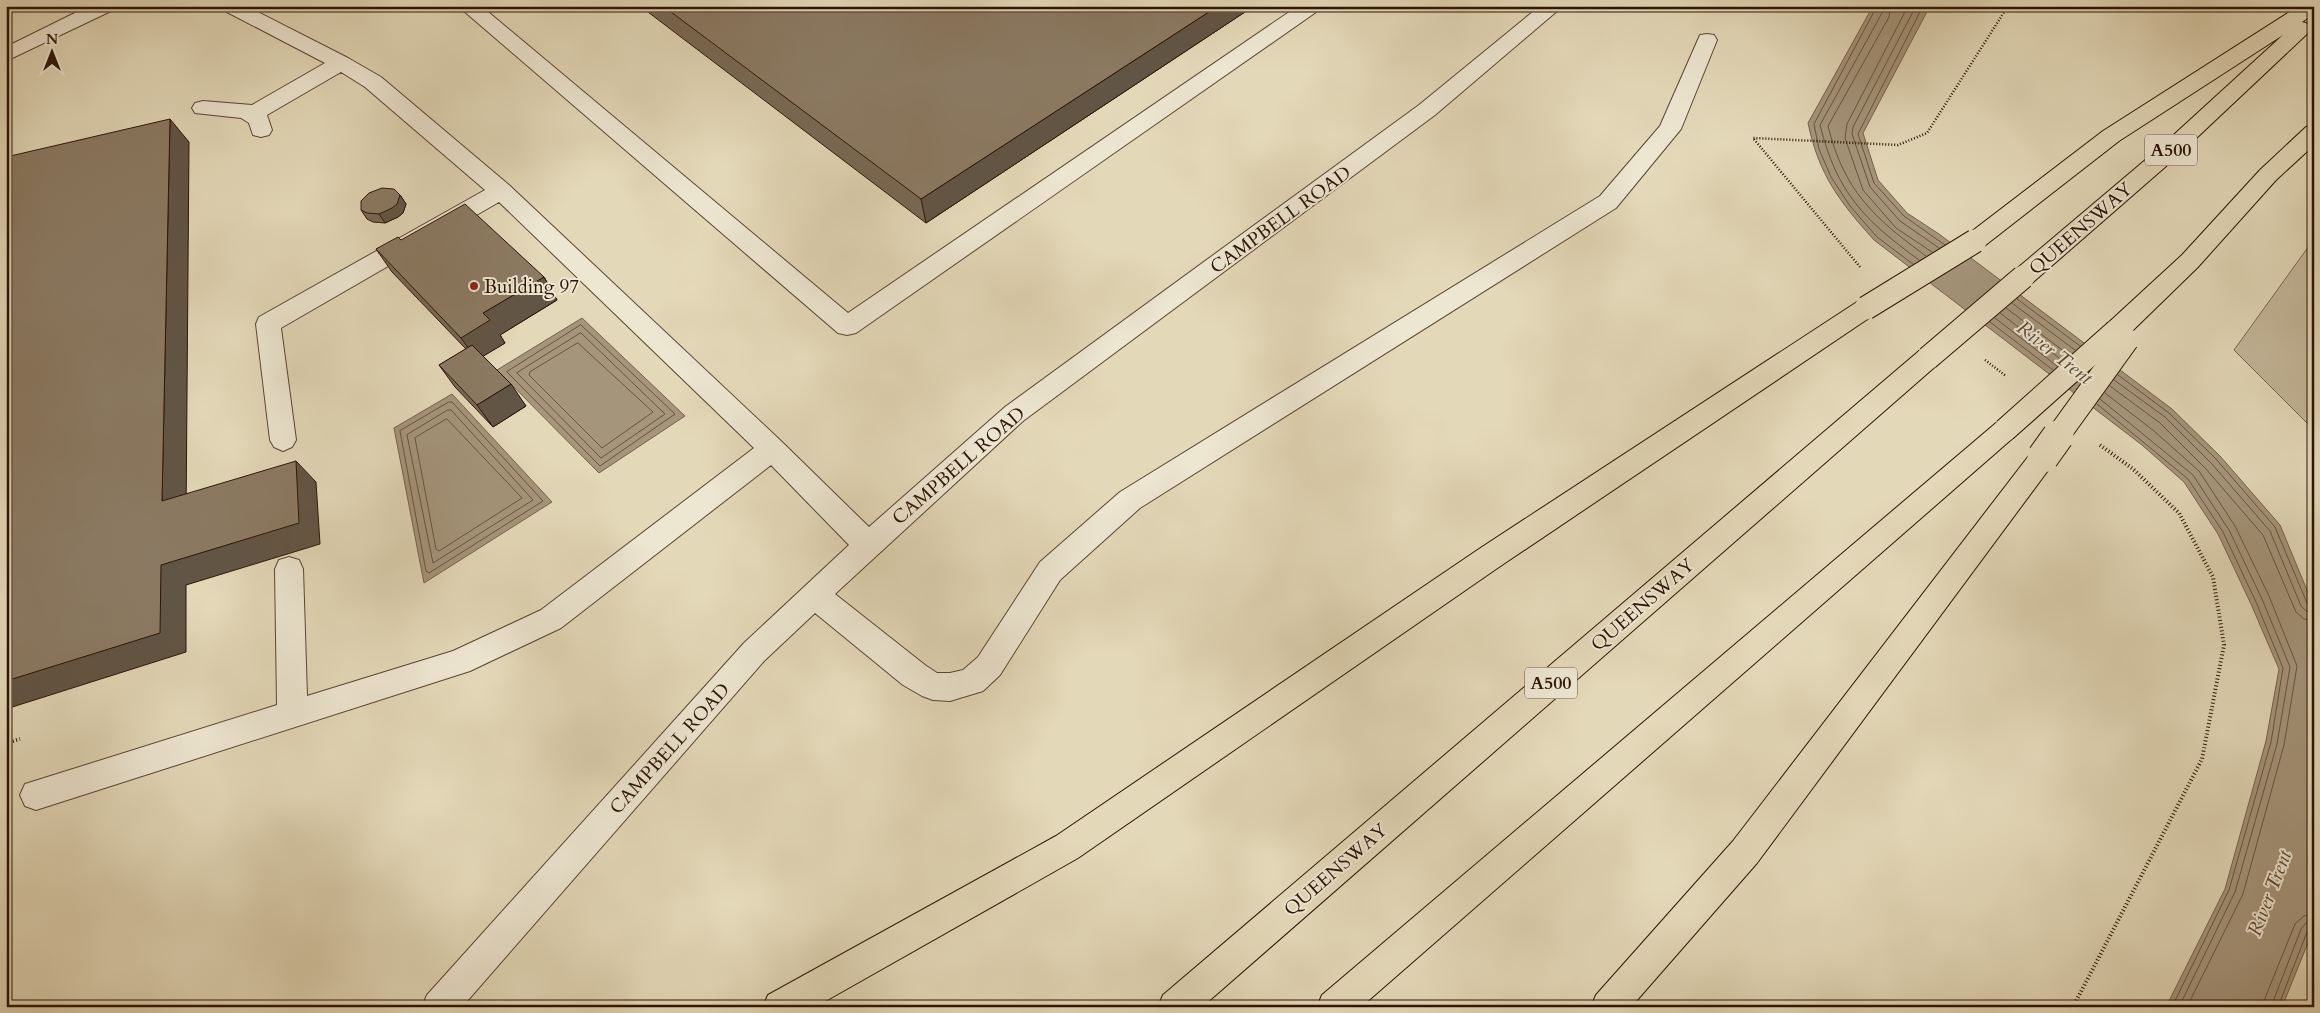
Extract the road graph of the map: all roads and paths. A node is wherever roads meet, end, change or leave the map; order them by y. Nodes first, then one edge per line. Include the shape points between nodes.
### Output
1 (106, 6) edge
2 (230, 6) edge
3 (468, 6) edge
4 (1312, 6) edge
5 (1553, 6) edge
6 (2008, 6) edge
7 (2313, 6) edge
8 (2314, 17) edge
9 (1708, 40) dead end
10 (6, 55) edge
11 (342, 63) junction
12 (203, 108) dead end
13 (2314, 132) edge
14 (501, 191) junction
15 (1862, 269) dead end
16 (2122, 336) junction
17 (1982, 358) dead end
18 (2014, 381) dead end
19 (283, 440) dead end
20 (2093, 440) dead end
21 (772, 449) junction
22 (868, 545) junction
23 (289, 569) dead end
24 (814, 596) junction
25 (292, 714) junction
26 (20, 739) dead end
27 (6, 743) edge
28 (36, 795) dead end
29 (439, 1007) edge
30 (780, 1007) edge
31 (1175, 1007) edge
32 (1334, 1007) edge
33 (1608, 1007) edge
34 (2073, 1007) edge

1 - 10 street
2 - 11 street
3 - 4 street via 847,326
5 - 22 street, CAMPBELL ROAD via 1427,110 1014,414
6 - 15 path via 1927,134 1898,145 1753,138 1854,264
7 - 30 highway, bridge via 2111,136 1975,242 1866,308 1498,553 1067,847
8 - 31 highway, QUEENSWAY / A500, bridge via 2164,156
9 - 24 street via 1670,129 1608,202 1130,500 1050,571 989,666 972,682 934,686 914,675
11 - 12 street via 257,123 246,111
11 - 14 street via 373,82
13 - 16 highway via 2268,175
14 - 19 street via 268,324
14 - 21 street
16 - 32 highway, bridge via 2005,430
16 - 33 highway, bridge via 2043,457 1744,852
17 - 18 path
20 - 34 path via 2133,469 2179,513 2213,577 2224,645 2202,759
21 - 22 street
21 - 25 street via 552,619 460,662
22 - 24 street, CAMPBELL ROAD
23 - 25 street
24 - 29 street, CAMPBELL ROAD via 754,652
25 - 28 street
26 - 27 path

